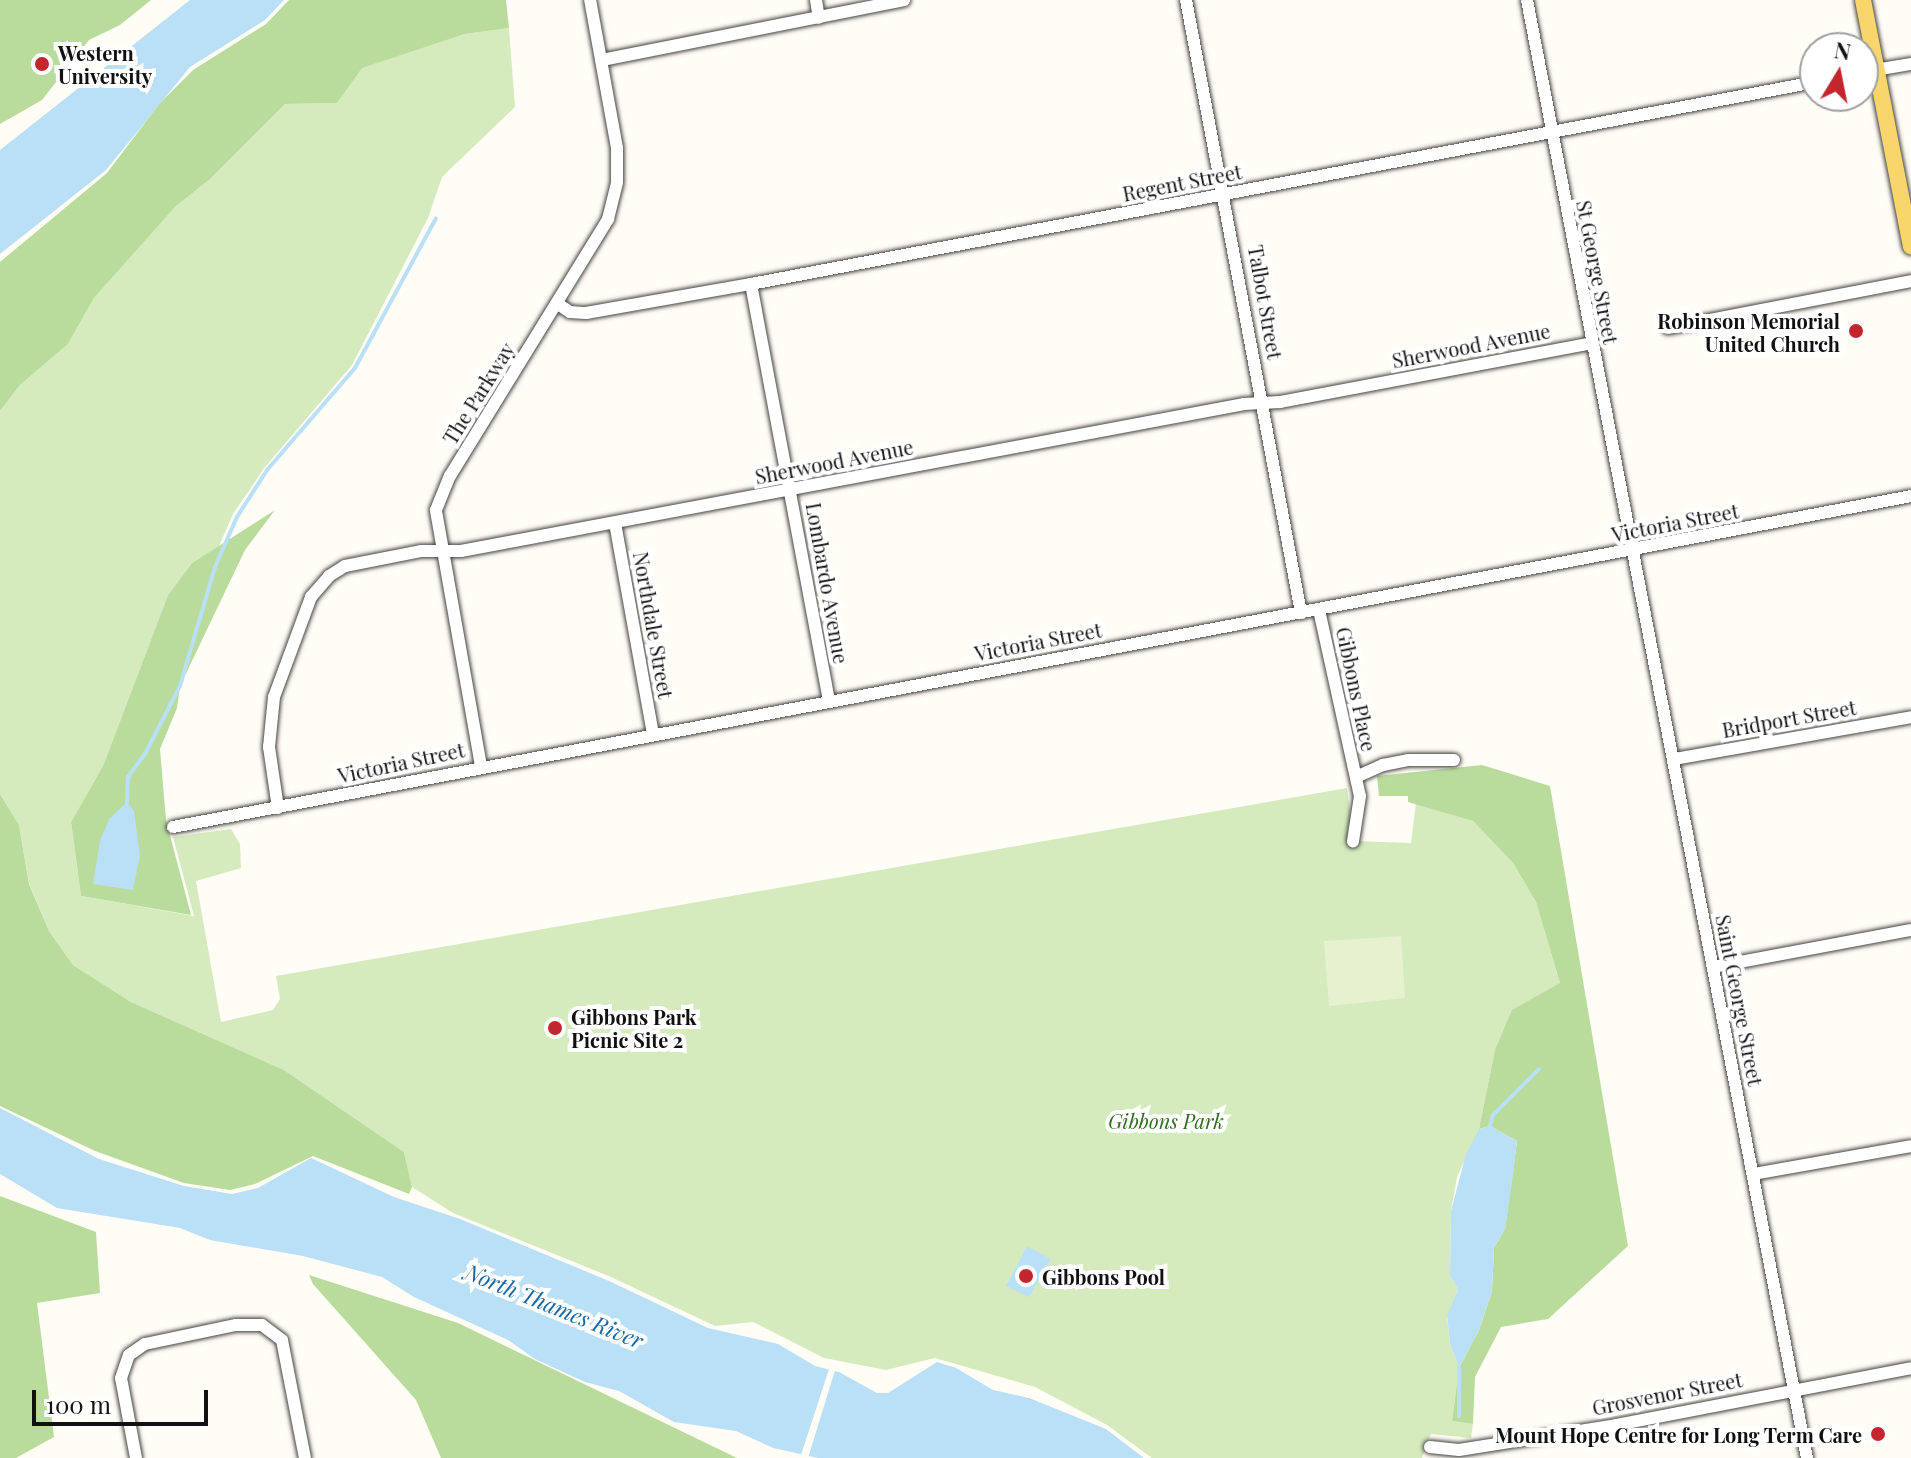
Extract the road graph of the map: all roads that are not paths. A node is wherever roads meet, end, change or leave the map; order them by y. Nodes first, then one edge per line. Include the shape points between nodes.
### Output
1 (590, 0) edge
2 (816, 0) edge
3 (904, 0) edge
4 (1186, 0) edge
5 (1527, 0) edge
6 (1863, 0) edge
7 (819, 18) junction
8 (1866, 32) edge
9 (602, 58) junction
10 (1911, 64) edge
11 (1879, 69) edge
12 (1799, 85) edge
13 (1879, 109) edge
14 (1552, 133) junction
15 (1225, 194) junction
16 (1911, 246) edge
17 (1911, 281) edge
18 (751, 284) junction
19 (558, 304) junction
20 (1668, 328) dead end
21 (1591, 343) junction
22 (1264, 403) junction
23 (790, 490) junction
24 (1911, 496) edge
25 (615, 523) junction
26 (1632, 550) junction
27 (441, 551) junction
28 (1319, 610) junction
29 (1301, 613) junction
30 (829, 701) junction
31 (1911, 717) edge
32 (653, 734) junction
33 (1674, 759) junction
34 (1454, 760) dead end
35 (481, 766) junction
36 (1356, 777) junction
37 (278, 808) junction
38 (173, 827) dead end
39 (1353, 841) dead end
40 (1911, 930) edge
41 (1713, 967) junction
42 (1911, 1146) edge
43 (1753, 1174) junction
44 (1911, 1368) edge
45 (1793, 1388) junction
46 (1430, 1447) dead end
47 (136, 1458) edge
48 (305, 1458) edge
49 (1807, 1458) edge

1 - 9 street, The Parkway
2 - 7 street
3 - 7 street
4 - 15 street, Talbot Street
5 - 14 street, St George Street
6 - 8 main road
7 - 9 street
9 - 19 street, The Parkway via 617,148 617,182 600,236
10 - 11 street
12 - 14 street, Regent Street
13 - 16 main road
14 - 15 street, Regent Street
14 - 21 street, St George Street
15 - 18 street, Regent Street
15 - 22 street, Talbot Street
17 - 20 street
18 - 19 street, Regent Street via 586,313
18 - 23 street, Lombardo Avenue
19 - 27 street, The Parkway via 440,494 436,518
21 - 22 street, Sherwood Avenue
21 - 26 street, St George Street
22 - 23 street, Sherwood Avenue
22 - 29 street, Talbot Street
23 - 25 street, Sherwood Avenue
23 - 30 street, Lombardo Avenue
24 - 26 street, Victoria Street
25 - 27 street, Sherwood Avenue
25 - 32 street, Northdale Street
26 - 28 street, Victoria Street
26 - 33 street, Saint George Street
27 - 35 street, The Parkway
27 - 37 street, Sherwood Avenue via 345,566 311,597 274,697 269,758
28 - 29 street, Victoria Street
28 - 36 street, Gibbons Place
29 - 30 street, Victoria Street
30 - 32 street, Victoria Street
31 - 33 street, Bridport Street
32 - 35 street, Victoria Street
33 - 41 street, Saint George Street
34 - 36 street, Gibbons Place via 1408,760
35 - 37 street, Victoria Street
36 - 39 street, Gibbons Place via 1360,807
37 - 38 street, Victoria Street
40 - 41 street
41 - 43 street, Saint George Street
42 - 43 street
43 - 45 street, Saint George Street
44 - 45 street, Grosvenor Street
45 - 46 street, Grosvenor Street via 1616,1425 1459,1450
45 - 49 street, Saint George Street
47 - 48 street via 121,1378 129,1355 145,1344 236,1325 262,1325 282,1340

